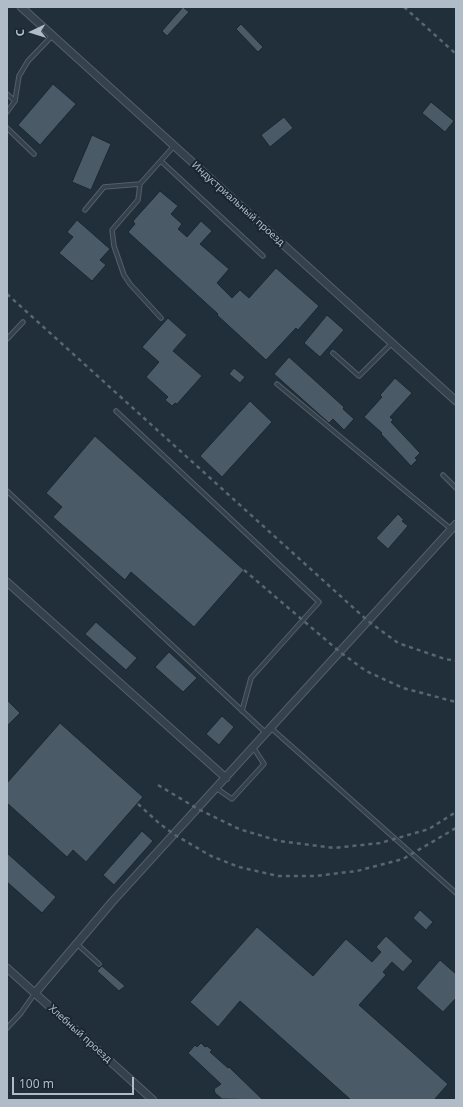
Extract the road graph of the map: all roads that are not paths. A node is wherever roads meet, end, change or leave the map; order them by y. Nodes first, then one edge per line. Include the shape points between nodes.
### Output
1 (21, 7) edge
2 (52, 36) junction
3 (7, 94) edge
4 (15, 101) junction
5 (7, 112) edge
6 (7, 128) edge
7 (174, 146) junction
8 (34, 154) dead end
9 (161, 160) junction
10 (140, 184) junction
11 (85, 210) dead end
12 (263, 256) dead end
13 (161, 318) dead end
14 (22, 322) dead end
15 (7, 339) edge
16 (392, 343) junction
17 (333, 353) dead end
18 (277, 384) dead end
19 (456, 401) edge
20 (116, 411) dead end
21 (443, 475) dead end
22 (456, 488) edge
23 (7, 491) edge
24 (454, 526) edge
25 (7, 582) edge
26 (242, 711) junction
27 (269, 731) junction
28 (253, 747) junction
29 (226, 778) junction
30 (216, 788) junction
31 (456, 894) edge
32 (77, 944) junction
33 (99, 964) dead end
34 (7, 968) edge
35 (35, 993) junction
36 (7, 1028) edge
37 (153, 1100) edge

1 - 2 street, Индустриальный проезд
2 - 4 lane via 28,61 19,76
2 - 7 street, Индустриальный проезд
3 - 4 lane
4 - 5 lane
6 - 8 lane
7 - 9 lane
7 - 16 street, Индустриальный проезд
9 - 10 lane
9 - 12 lane
10 - 11 lane via 104,187
10 - 13 lane via 138,200 112,230 114,246 124,275
14 - 15 lane
16 - 17 lane via 359,376
16 - 19 street, Индустриальный проезд
18 - 24 lane
20 - 26 lane via 319,602 251,678
21 - 22 lane
23 - 26 lane
24 - 27 street
25 - 29 street
26 - 27 lane
27 - 28 street
27 - 31 lane
28 - 29 street
28 - 30 lane via 264,764 232,798
29 - 30 street
30 - 32 street
32 - 33 lane
32 - 35 street
34 - 35 street, Хлебный проезд
35 - 36 lane
35 - 37 street, Хлебный проезд

